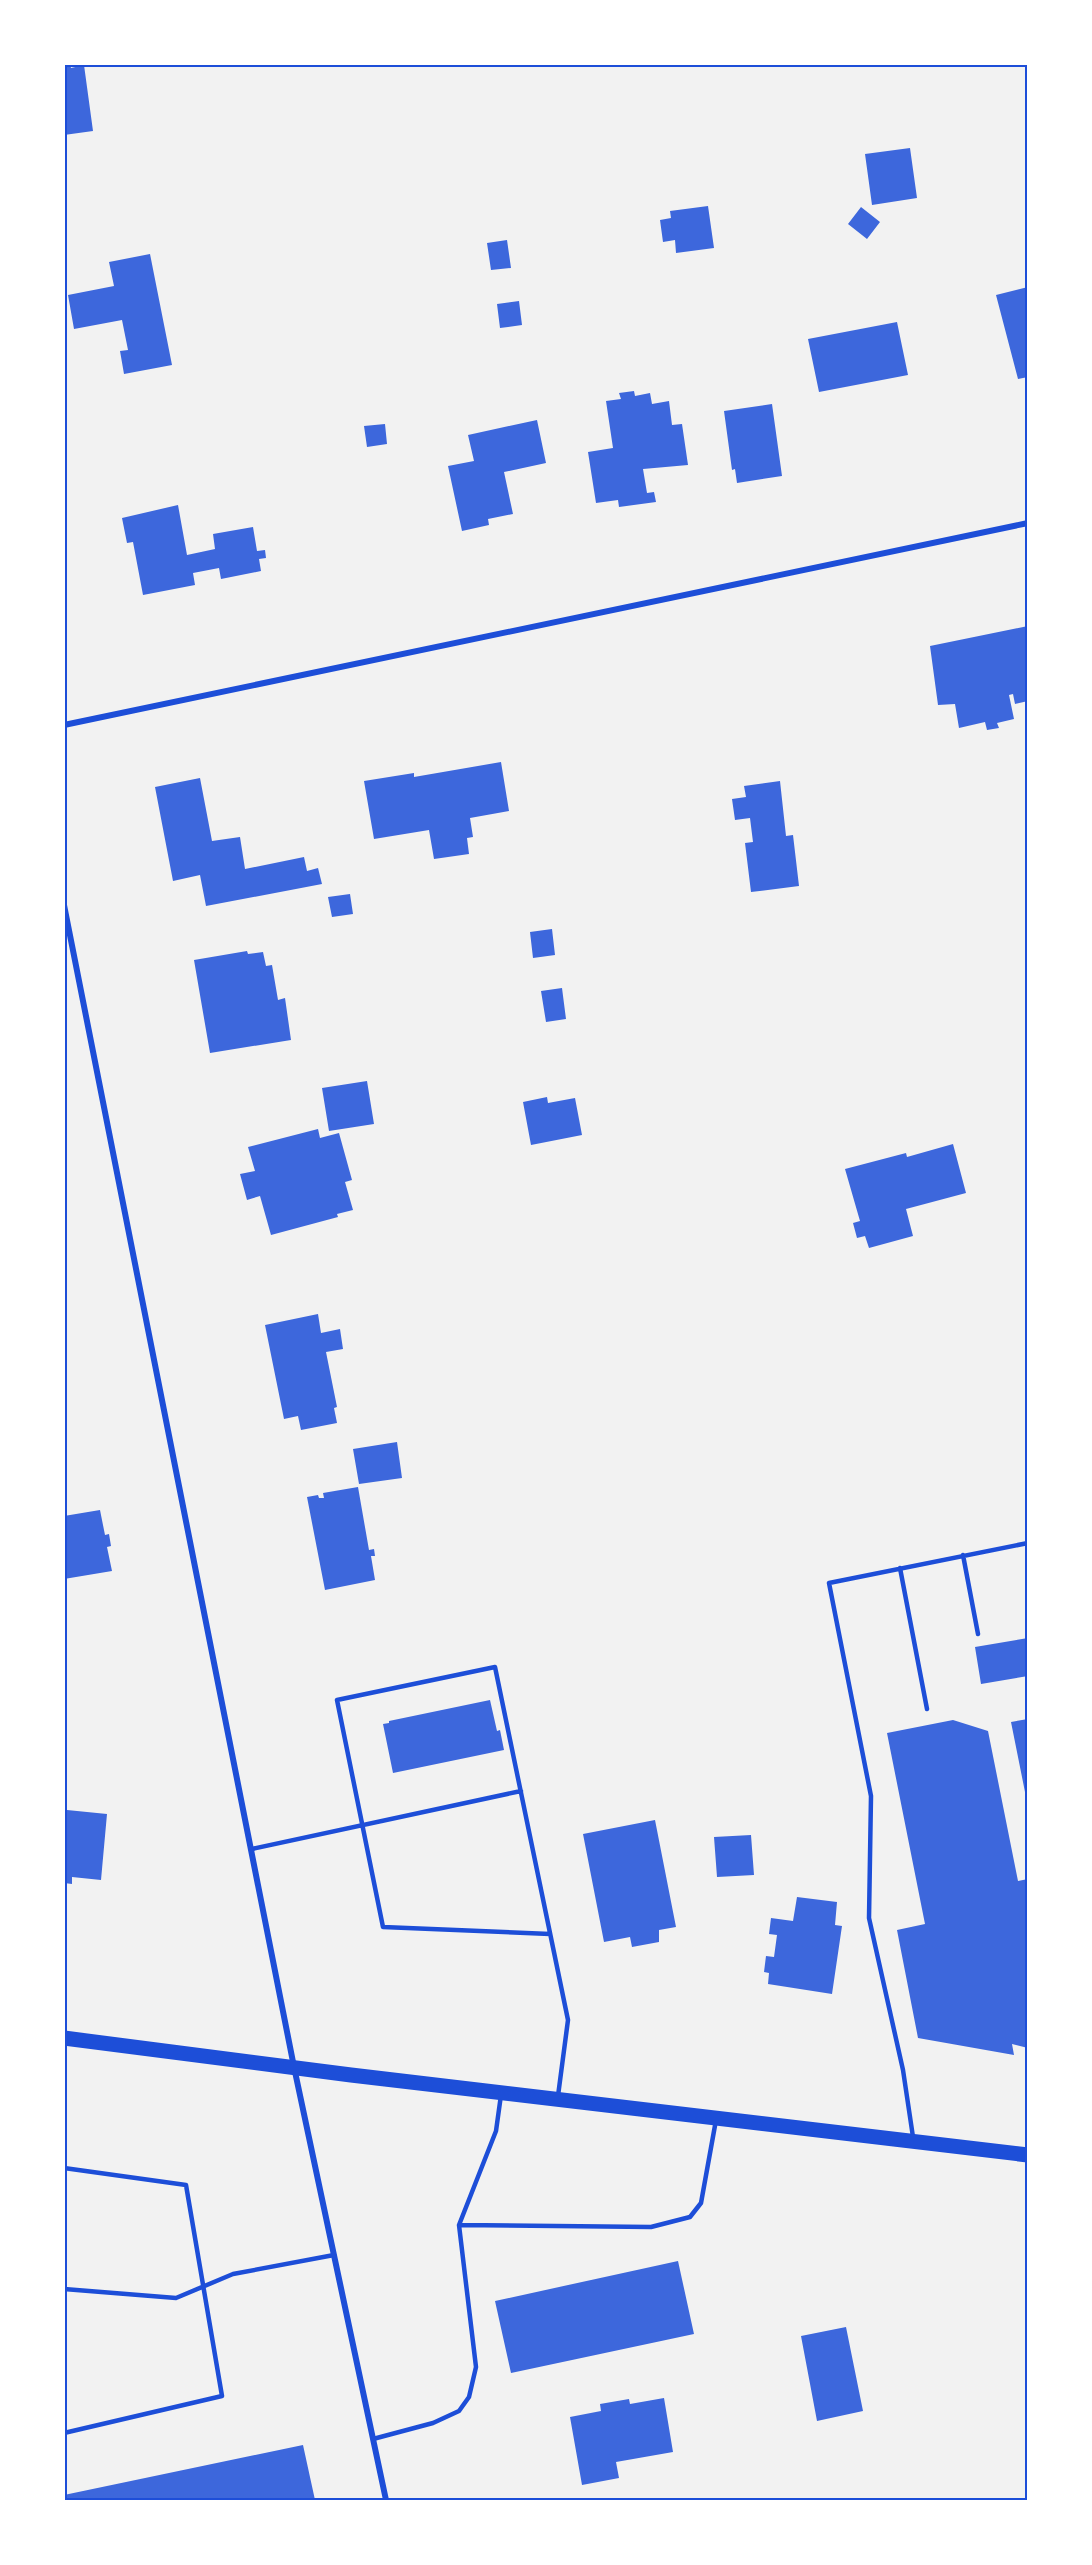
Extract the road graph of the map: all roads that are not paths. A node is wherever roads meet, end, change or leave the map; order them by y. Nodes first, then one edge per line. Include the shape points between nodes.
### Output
1 (1028, 523) edge
2 (64, 726) edge
3 (64, 905) edge
4 (1028, 1543) edge
5 (963, 1555) junction
6 (900, 1568) junction
7 (978, 1634) dead end
8 (927, 1709) dead end
9 (520, 1791) junction
10 (363, 1825) junction
11 (252, 1849) junction
12 (550, 1934) junction
13 (64, 2038) edge
14 (294, 2067) junction
15 (502, 2091) junction
16 (558, 2098) junction
17 (716, 2118) junction
18 (914, 2142) junction
19 (1028, 2155) edge
20 (64, 2168) edge
21 (459, 2225) junction
22 (334, 2254) junction
23 (202, 2288) junction
24 (64, 2289) edge
25 (64, 2433) edge
26 (373, 2439) junction
27 (386, 2500) edge

1 - 2 street
3 - 11 street
4 - 5 lane
5 - 6 lane
5 - 7 lane
6 - 8 lane
6 - 18 lane via 829,1583 871,1796 869,1918 903,2070
9 - 10 lane
9 - 10 lane via 495,1666 337,1700
9 - 12 lane
10 - 11 lane
10 - 12 lane via 383,1927
11 - 14 street
12 - 16 lane via 568,2020
13 - 14 main road
14 - 15 main road
14 - 22 street
15 - 16 main road
15 - 21 lane via 496,2131
16 - 17 main road
17 - 18 main road
17 - 21 lane via 701,2203 690,2217 651,2227
18 - 19 main road
20 - 23 lane via 186,2185
21 - 26 lane via 476,2367 469,2397 459,2411 433,2423
22 - 23 lane via 233,2274
22 - 26 street
23 - 24 lane via 176,2298
23 - 25 lane via 222,2396
26 - 27 street

